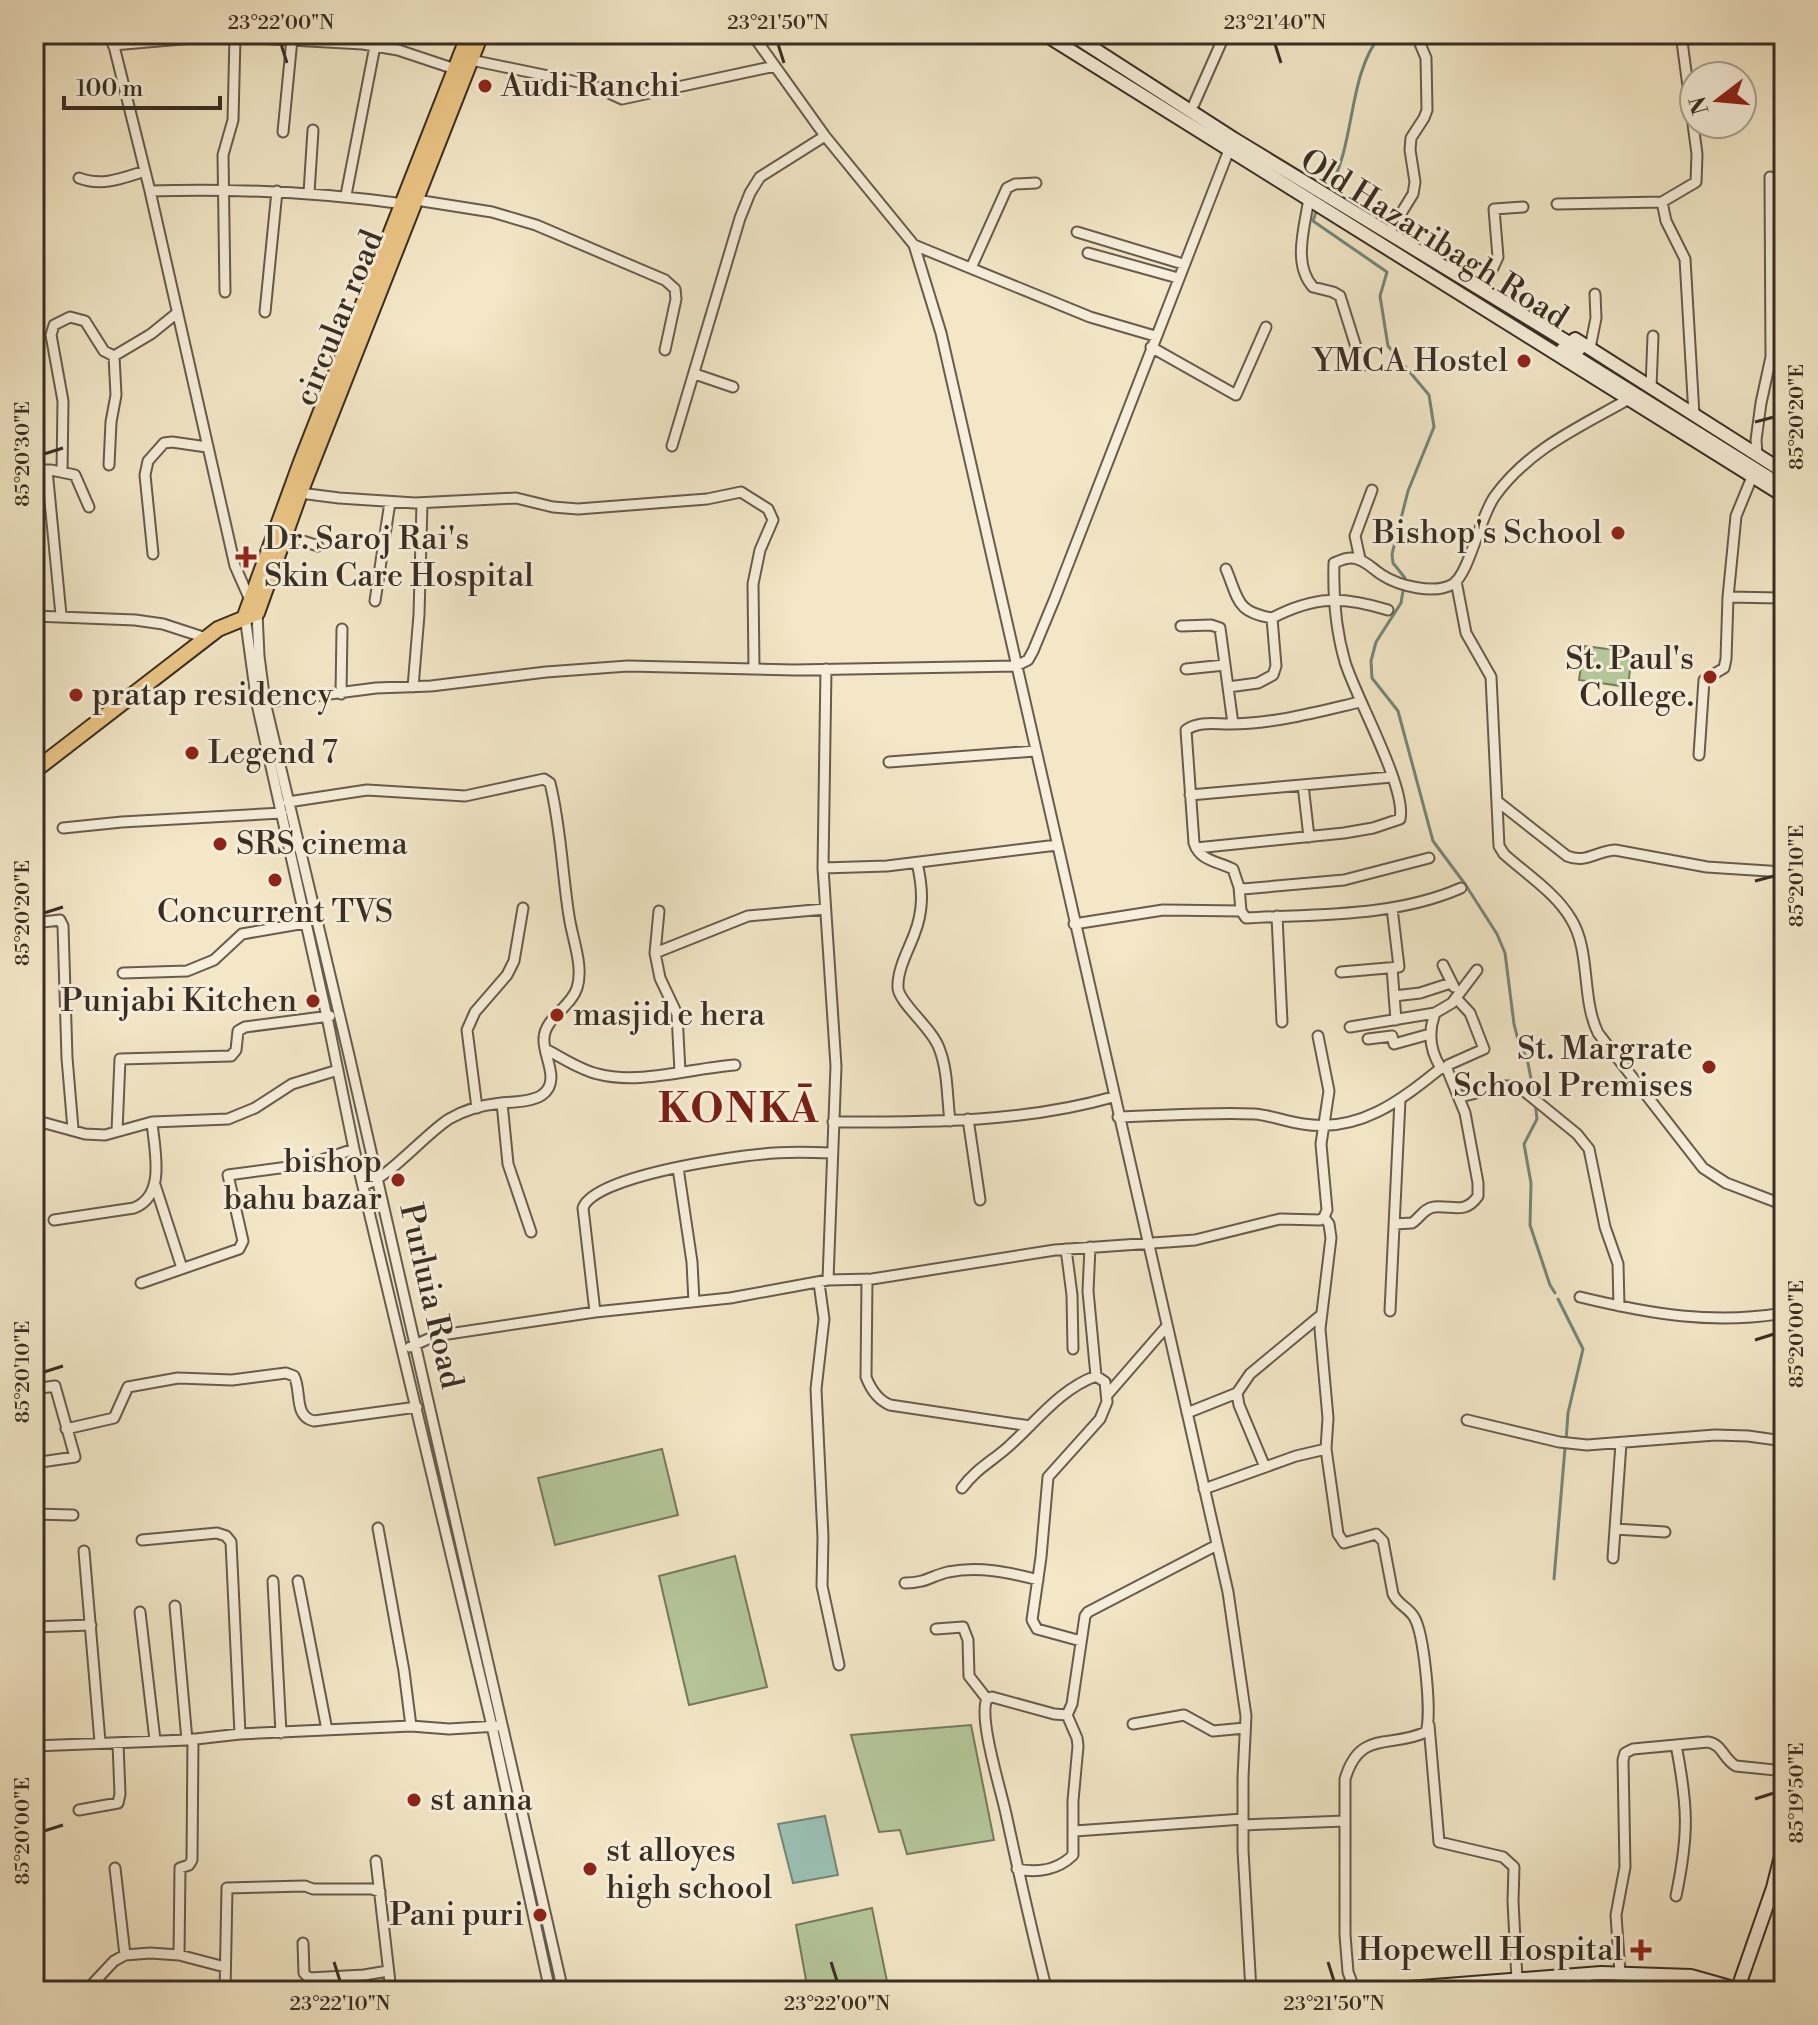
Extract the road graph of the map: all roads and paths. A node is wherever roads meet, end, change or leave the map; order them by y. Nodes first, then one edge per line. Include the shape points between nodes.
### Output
1 (469, 34) edge
2 (481, 34) edge
3 (752, 34) edge
4 (1044, 34) edge
5 (1058, 34) edge
6 (1071, 34) edge
7 (1082, 34) edge
8 (1225, 34) edge
9 (1416, 34) edge
10 (1681, 34) edge
11 (238, 36) edge
12 (112, 39) edge
13 (292, 39) junction
14 (354, 39) edge
15 (375, 46) junction
16 (471, 60) junction
17 (775, 66) junction
18 (455, 69) junction
19 (1194, 104) junction
20 (313, 130) dead end
21 (283, 132) dead end
22 (825, 136) junction
23 (1229, 150) junction
24 (145, 171) junction
25 (1770, 177) dead end
26 (79, 178) dead end
27 (1036, 183) dead end
28 (222, 188) junction
29 (150, 191) junction
30 (277, 191) junction
31 (309, 193) junction
32 (346, 195) junction
33 (1323, 198) junction
34 (1662, 202) junction
35 (411, 203) junction
36 (1557, 204) dead end
37 (1523, 207) dead end
38 (1392, 228) junction
39 (1077, 232) dead end
40 (914, 245) junction
41 (1088, 253) dead end
42 (1183, 264) junction
43 (971, 268) junction
44 (1178, 278) junction
45 (1485, 285) junction
46 (225, 292) dead end
47 (1595, 294) dead end
48 (265, 312) dead end
49 (177, 313) junction
50 (1266, 327) dead end
51 (1155, 336) junction
52 (1653, 336) dead end
53 (1151, 347) junction
54 (1590, 348) junction
55 (665, 350) dead end
56 (114, 356) junction
57 (1362, 366) dead end
58 (695, 374) junction
59 (733, 387) dead end
60 (1651, 387) junction
61 (1627, 400) junction
62 (1694, 415) junction
63 (672, 446) dead end
64 (207, 447) junction
65 (1757, 455) junction
66 (109, 465) dead end
67 (34, 470) edge
68 (47, 470) junction
69 (62, 472) junction
70 (1784, 472) edge
71 (1752, 477) junction
72 (1784, 480) edge
73 (1784, 487) edge
74 (1372, 490) dead end
75 (300, 493) junction
76 (1784, 496) edge
77 (390, 502) junction
78 (422, 503) junction
79 (89, 507) dead end
80 (285, 535) junction
81 (318, 546) dead end
82 (153, 554) dead end
83 (1360, 559) junction
84 (1226, 569) dead end
85 (1456, 581) junction
86 (1728, 597) junction
87 (1782, 598) edge
88 (1335, 599) junction
89 (375, 601) dead end
90 (251, 610) junction
91 (1388, 610) dead end
92 (61, 615) junction
93 (34, 616) edge
94 (1272, 618) junction
95 (1181, 626) dead end
96 (342, 629) dead end
97 (206, 638) junction
98 (1225, 665) junction
99 (1016, 666) junction
100 (754, 668) junction
101 (826, 669) junction
102 (1186, 669) dead end
103 (413, 687) junction
104 (1228, 687) junction
105 (341, 694) junction
106 (1360, 702) junction
107 (261, 703) junction
108 (1233, 724) junction
109 (1035, 751) junction
110 (1699, 755) dead end
111 (889, 762) dead end
112 (34, 771) edge
113 (1392, 777) junction
114 (1303, 785) junction
115 (1190, 795) junction
116 (1497, 801) junction
117 (288, 802) junction
118 (282, 813) junction
119 (63, 828) dead end
120 (1309, 837) junction
121 (1057, 845) junction
122 (1196, 848) junction
123 (1429, 858) dead end
124 (917, 863) junction
125 (823, 868) junction
126 (1784, 872) edge
127 (1239, 887) junction
128 (1461, 888) dead end
129 (523, 908) dead end
130 (1392, 908) junction
131 (825, 909) junction
132 (659, 911) dead end
133 (1241, 911) junction
134 (1277, 916) junction
135 (34, 923) edge
136 (305, 923) junction
137 (1074, 924) junction
138 (655, 953) junction
139 (1443, 965) dead end
140 (1392, 968) junction
141 (1477, 970) dead end
142 (1341, 972) dead end
143 (123, 973) dead end
144 (1451, 983) junction
145 (1394, 996) junction
146 (1457, 996) junction
147 (1435, 1013) junction
148 (340, 1016) junction
149 (327, 1017) junction
150 (1396, 1020) junction
151 (1282, 1022) dead end
152 (1350, 1027) dead end
153 (1430, 1034) junction
154 (1318, 1036) dead end
155 (1368, 1039) dead end
156 (547, 1050) junction
157 (735, 1065) dead end
158 (1444, 1068) junction
159 (338, 1070) junction
160 (680, 1072) junction
161 (1113, 1097) junction
162 (1460, 1097) junction
163 (1400, 1100) junction
164 (502, 1103) junction
165 (477, 1108) junction
166 (1118, 1117) junction
167 (968, 1119) junction
168 (34, 1120) edge
169 (950, 1121) junction
170 (152, 1122) junction
171 (833, 1122) junction
172 (1323, 1126) junction
173 (73, 1129) junction
174 (117, 1131) junction
175 (354, 1149) junction
176 (832, 1153) junction
177 (678, 1168) junction
178 (378, 1180) junction
179 (155, 1185) junction
180 (363, 1185) junction
181 (980, 1200) dead end
182 (1784, 1205) edge
183 (1324, 1217) junction
184 (54, 1220) dead end
185 (1394, 1224) junction
186 (531, 1232) dead end
187 (1148, 1245) junction
188 (1090, 1247) junction
189 (1066, 1249) junction
190 (182, 1268) junction
191 (867, 1279) junction
192 (824, 1281) junction
193 (141, 1283) dead end
194 (1580, 1297) dead end
195 (694, 1302) junction
196 (1619, 1306) junction
197 (1390, 1311) dead end
198 (595, 1312) junction
199 (1784, 1313) edge
200 (1321, 1315) junction
201 (1167, 1326) junction
202 (416, 1345) junction
203 (403, 1349) junction
204 (1073, 1349) dead end
205 (1096, 1376) junction
206 (34, 1389) edge
207 (1237, 1393) junction
208 (1108, 1394) junction
209 (417, 1407) junction
210 (1187, 1413) junction
211 (1467, 1420) dead end
212 (1030, 1426) junction
213 (66, 1429) junction
214 (1784, 1441) edge
215 (1621, 1443) junction
216 (1326, 1449) junction
217 (34, 1463) edge
218 (1265, 1467) junction
219 (962, 1488) dead end
220 (1204, 1489) junction
221 (34, 1514) edge
222 (73, 1515) dead end
223 (378, 1528) dead end
224 (1615, 1529) junction
225 (1665, 1532) dead end
226 (142, 1540) dead end
227 (1217, 1545) junction
228 (84, 1551) dead end
229 (1613, 1558) dead end
230 (1038, 1580) junction
231 (273, 1581) dead end
232 (298, 1581) dead end
233 (905, 1583) dead end
234 (175, 1606) dead end
235 (140, 1612) dead end
236 (91, 1625) junction
237 (34, 1627) edge
238 (936, 1629) dead end
239 (1081, 1641) junction
240 (839, 1665) dead end
241 (987, 1699) junction
242 (1067, 1715) junction
243 (1429, 1723) junction
244 (1133, 1724) dead end
245 (411, 1726) junction
246 (498, 1726) junction
247 (1245, 1728) junction
248 (327, 1730) junction
249 (281, 1733) junction
250 (240, 1734) junction
251 (155, 1740) junction
252 (190, 1740) junction
253 (100, 1742) junction
254 (118, 1743) junction
255 (1676, 1745) junction
256 (34, 1746) edge
257 (1784, 1771) edge
258 (79, 1810) dead end
259 (1344, 1821) junction
260 (1243, 1822) junction
261 (1075, 1831) junction
262 (1784, 1844) edge
263 (376, 1861) dead end
264 (115, 1868) dead end
265 (1017, 1869) junction
266 (380, 1892) junction
267 (1676, 1896) dead end
268 (35, 1918) edge
269 (34, 1943) edge
270 (303, 1943) dead end
271 (125, 1955) junction
272 (179, 1955) junction
273 (225, 1967) junction
274 (388, 1971) junction
275 (1620, 1973) junction
276 (1516, 1984) edge
277 (1394, 1990) edge
278 (1740, 1990) edge
279 (86, 1991) edge
280 (225, 1991) edge
281 (391, 1991) edge
282 (550, 1991) edge
283 (563, 1991) edge
284 (1047, 1991) edge
285 (1251, 1991) edge
286 (1355, 1991) edge
287 (1370, 1991) edge

1 - 18 main road, circular road
2 - 16 main road, circular road
3 - 17 street
4 - 23 street
5 - 33 street, Old Hazaribagh Road
6 - 33 street, Old Hazaribagh Road
7 - 19 street
8 - 19 street
9 - 38 street via 1426,58 1427,110 1411,138 1413,194
10 - 34 street via 1696,182
11 - 12 street
11 - 13 street
11 - 28 street
12 - 24 street, Purluia Road
13 - 14 street
13 - 21 street
14 - 15 street
15 - 18 street
15 - 32 street
16 - 17 street via 592,85 622,99
16 - 35 main road, circular road
17 - 22 street
18 - 35 main road, circular road
19 - 33 street
20 - 31 street
22 - 40 street
22 - 58 street via 760,177 750,193
23 - 33 street
23 - 42 street
24 - 26 street via 101,183
24 - 29 street, Purluia Road
25 - 65 street via 1771,357
27 - 43 street via 1007,188
28 - 29 street
28 - 30 street
28 - 46 street
29 - 49 street, Purluia Road
30 - 31 street
30 - 48 street
31 - 32 street
32 - 35 street
33 - 38 street
33 - 57 street via 1301,249 1304,271 1313,287 1340,296
33 - 61 street
33 - 72 street, Old Hazaribagh Road via 1653,394
33 - 73 street, Old Hazaribagh Road
34 - 36 street
34 - 62 street via 1685,259
35 - 55 street via 492,212 536,225 665,280 675,289 676,299
35 - 75 main road, circular road
35 - 90 main road, circular road via 295,476
37 - 45 street via 1494,209 1498,257
38 - 45 street
39 - 42 street
40 - 43 street
40 - 99 street via 941,333
41 - 44 street
42 - 44 street
43 - 51 street via 1090,317
44 - 51 street
45 - 54 street
47 - 54 street
49 - 56 street
49 - 64 street, Purluia Road
50 - 53 street via 1236,395
51 - 53 street
52 - 60 street
53 - 99 street via 1041,633 1028,660
54 - 60 street
56 - 66 street
56 - 69 street via 78,318 64,318 51,328 63,401
58 - 59 street
58 - 63 street
60 - 62 street
61 - 71 street
61 - 85 street via 1543,447 1503,486 1486,510
62 - 65 street
64 - 82 street via 164,443 148,461
64 - 90 street, Purluia Road
65 - 70 street
67 - 68 street
68 - 69 street
68 - 92 street
69 - 79 street via 80,481
71 - 76 street
71 - 86 street via 1736,516
74 - 83 street via 1355,536
75 - 77 street
75 - 80 main road, circular road
77 - 78 street
77 - 89 street
78 - 100 street via 516,498 578,509 733,493 750,496 768,509 773,520 753,584
78 - 103 street
80 - 81 street
80 - 90 main road, circular road
83 - 85 street via 1400,584 1439,588
83 - 88 street via 1334,563
84 - 94 street via 1249,614
85 - 116 street via 1466,633 1491,677
86 - 87 street
86 - 110 street via 1726,659 1724,668 1704,680
88 - 91 street
88 - 94 street via 1306,603
88 - 106 street via 1345,661
90 - 97 main road
90 - 107 street, Purluia Road
92 - 93 street
92 - 97 street via 163,624
94 - 104 street via 1273,675
95 - 98 street via 1220,628
96 - 105 street
97 - 112 main road
98 - 102 street
98 - 104 street
99 - 101 street
99 - 109 street
100 - 101 street
100 - 103 street via 628,666
101 - 125 street
103 - 105 street
104 - 108 street
105 - 107 street
106 - 108 street
106 - 113 street
107 - 117 street, Purluia Road
107 - 118 street, Purluia Road
108 - 115 street via 1186,730
109 - 111 street
109 - 121 street
113 - 114 street
113 - 120 street via 1402,814 1396,822
114 - 115 street
114 - 120 street
115 - 122 street
116 - 126 street via 1575,859 1615,850 1707,867
116 - 182 street via 1504,854 1561,905 1576,929 1598,1033 1703,1168 1726,1183
117 - 148 street, Purluia Road
117 - 156 street via 367,790 465,796 547,780 559,827 579,975 573,996 547,1026
118 - 119 street
118 - 136 street, Purluia Road
120 - 122 street
121 - 124 street
121 - 137 street
122 - 127 street via 1203,857 1233,869
123 - 127 street via 1344,880
124 - 125 street
124 - 169 street via 920,917 898,991 939,1048
125 - 131 street
127 - 133 street
128 - 130 street
129 - 165 street via 514,961 467,1030
130 - 134 street
130 - 140 street via 1399,967
131 - 138 street via 748,916
131 - 171 street via 835,1027
132 - 138 street
133 - 134 street via 1246,918
133 - 137 street via 1163,910
134 - 151 street
135 - 173 street via 60,920 63,926
136 - 143 street via 242,934 214,960 187,971
136 - 149 street, Purluia Road
137 - 161 street
138 - 160 street via 677,1014
139 - 144 street
140 - 142 street
140 - 145 street
141 - 146 street
144 - 145 street
144 - 146 street
145 - 150 street
146 - 147 street
146 - 158 street via 1484,1049
147 - 150 street
147 - 153 street
148 - 149 street
148 - 178 street, Purluia Road
149 - 159 street, Purluia Road
149 - 174 street via 245,1027 238,1031 231,1056 120,1059
150 - 152 street
153 - 155 street via 1394,1044 1392,1036
153 - 158 street
154 - 172 street via 1329,1091
156 - 160 street via 608,1077
156 - 164 street via 548,1090
157 - 160 street
158 - 162 street
158 - 163 street
159 - 170 street via 292,1084 228,1119
159 - 175 street, Purluia Road
161 - 166 street
161 - 167 street
162 - 185 street via 1478,1196 1465,1208 1434,1207 1412,1223
162 - 196 street via 1518,1086 1585,1141 1618,1264
163 - 172 street via 1380,1113
163 - 185 street
164 - 165 street
164 - 186 street via 508,1164
165 - 178 street via 439,1127
166 - 172 street via 1257,1114
166 - 187 street
167 - 169 street
167 - 181 street
168 - 173 street
169 - 171 street
170 - 174 street
170 - 179 street
171 - 176 street
172 - 183 street
173 - 174 street via 105,1135
175 - 180 street, Purluia Road
175 - 190 street via 310,1164 228,1175 243,1241 239,1249
176 - 177 street via 765,1154
176 - 192 street
177 - 195 street
177 - 198 street via 602,1188 585,1202
178 - 180 street
178 - 202 street, Purluia Road
179 - 184 street via 134,1208
179 - 190 street
180 - 203 street, Purluia Road
183 - 187 street via 1280,1219 1210,1237
183 - 200 street via 1331,1238
185 - 197 street
187 - 188 street
187 - 201 street
188 - 189 street
188 - 205 street via 1088,1291
189 - 191 street
189 - 204 street
190 - 193 street
191 - 192 street
191 - 212 street via 866,1377 878,1397 890,1405
192 - 195 street
192 - 240 street via 816,1389 822,1586
194 - 196 street
195 - 198 street
196 - 199 street via 1715,1320
198 - 202 street via 435,1336
200 - 207 street via 1250,1374
200 - 216 street
201 - 208 street
201 - 210 street
202 - 203 street
202 - 246 street, Purluia Road
203 - 209 street, Purluia Road
205 - 208 street via 1105,1382
205 - 212 street via 1066,1392
206 - 213 street via 55,1386
207 - 210 street
207 - 218 street
208 - 230 street via 1100,1419 1048,1477
209 - 213 street via 314,1421 301,1412 297,1382 286,1373 232,1380 178,1378 128,1387 114,1418
209 - 246 street, Purluia Road
210 - 220 street
211 - 215 street via 1559,1442
212 - 219 street
213 - 217 street via 75,1457
214 - 215 street via 1715,1435
215 - 224 street
216 - 218 street
216 - 243 street via 1340,1540 1380,1535 1396,1602 1415,1618
218 - 220 street
220 - 227 street
221 - 222 street
223 - 245 street
224 - 225 street
224 - 229 street
226 - 250 street via 217,1533 231,1542
227 - 239 street via 1088,1612
227 - 247 street
228 - 236 street
230 - 233 street via 985,1569
230 - 239 street via 1033,1625
231 - 249 street
232 - 248 street
234 - 252 street
235 - 251 street
236 - 237 street
236 - 253 street
238 - 241 street via 963,1627 969,1676
239 - 242 street
241 - 242 street
241 - 265 street via 984,1712
242 - 261 street via 1078,1746
243 - 259 street via 1426,1732 1367,1745 1354,1757 1345,1779
243 - 276 street via 1439,1842 1503,1857 1514,1867
244 - 247 street via 1184,1715 1213,1731
245 - 246 street
245 - 248 street
246 - 282 street, Purluia Road
246 - 283 street, Purluia Road
247 - 260 street
248 - 249 street
249 - 250 street
250 - 252 street
251 - 252 street
251 - 254 street
252 - 272 street via 192,1860 180,1868
253 - 254 street
253 - 256 street
254 - 258 street via 118,1803
255 - 257 street via 1714,1743 1736,1766
255 - 267 street via 1687,1820
255 - 275 street via 1629,1750 1623,1760 1625,1867 1616,1915
259 - 260 street
259 - 286 street via 1347,1963
260 - 261 street
260 - 285 street
261 - 265 street via 1068,1860 1044,1871
262 - 278 street
263 - 266 street
264 - 271 street
265 - 284 street
266 - 273 street via 305,1886 227,1888
266 - 274 street
268 - 269 street
270 - 274 street via 304,1973 309,1978
271 - 272 street
271 - 279 street
272 - 273 street
273 - 280 street
274 - 281 street
275 - 276 street
275 - 278 street via 1691,1976
276 - 277 street
277 - 287 street

